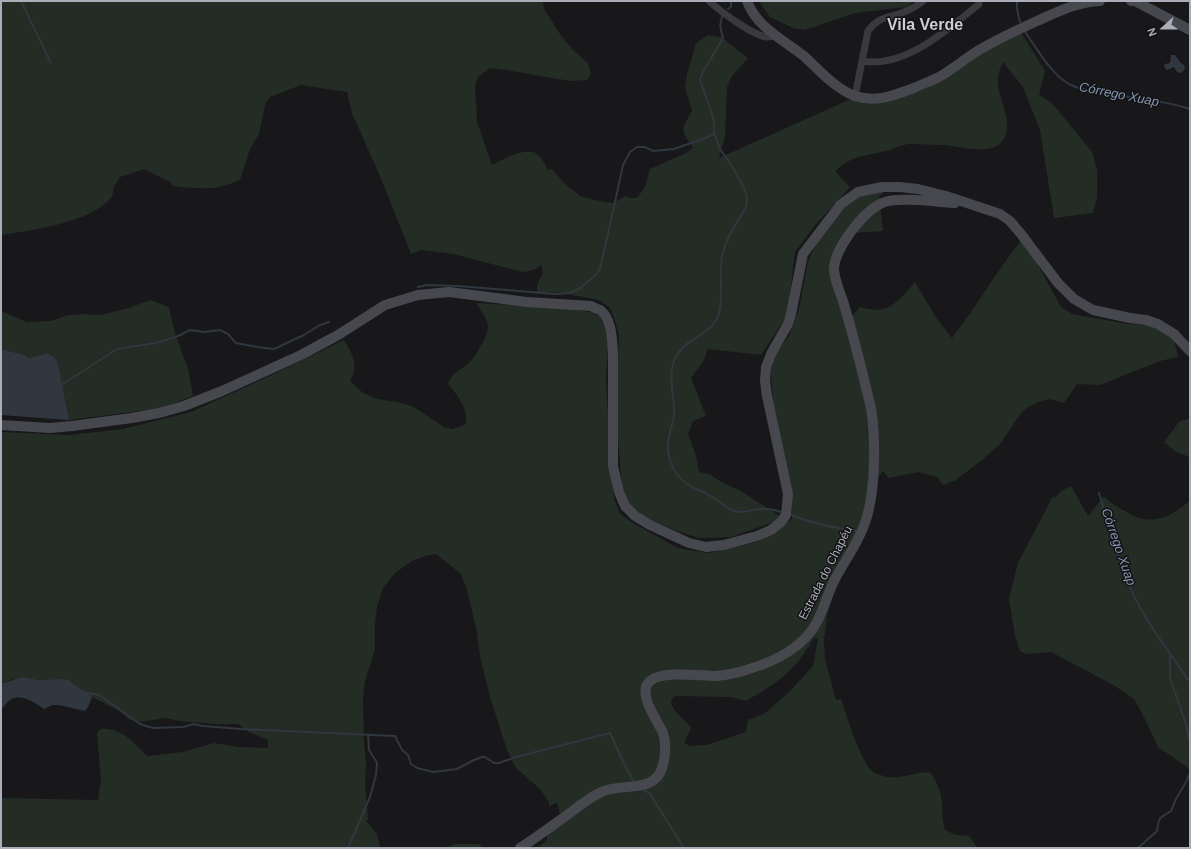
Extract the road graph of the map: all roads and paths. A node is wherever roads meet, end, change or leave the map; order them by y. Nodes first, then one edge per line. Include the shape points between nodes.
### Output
1 (710, 1) edge
2 (747, 1) edge
3 (923, 1) edge
4 (1100, 1) edge
5 (1131, 1) edge
6 (1135, 1) edge
7 (979, 4) dead end
8 (1190, 30) edge
9 (776, 36) junction
10 (862, 61) junction
11 (856, 96) junction
12 (968, 204) junction
13 (1190, 351) edge
14 (1, 425) edge
15 (520, 848) edge

1 - 9 street via 756,33 767,37
2 - 9 main road via 757,19
3 - 10 street via 903,13 880,19 874,24 868,31
4 - 11 main road via 1077,4 1003,36 939,77 890,97 879,99
5 - 6 main road
6 - 8 main road
7 - 10 street via 920,47 887,60 870,63
9 - 11 main road via 842,89
10 - 11 street
12 - 13 main road via 991,210 1010,221 1058,283 1074,299 1093,310 1158,324 1174,334
12 - 14 main road via 918,189 866,189 852,195 842,204 803,254 791,314 771,354 766,367 765,381 788,494 786,515 771,530 724,545 706,547 689,543 650,525 625,506 618,492 613,466 612,334 601,311 591,306 527,302 449,292 418,295 385,305 307,352 184,406 132,418 72,426 44,428
12 - 15 main road, Estrada do Chapéu via 897,200 879,204 863,218 836,256 836,281 872,408 873,479 864,527 835,579 812,630 794,648 772,661 746,670 718,676 672,675 648,683 646,688 649,706 664,735 665,749 659,774 644,784 612,788 597,794

